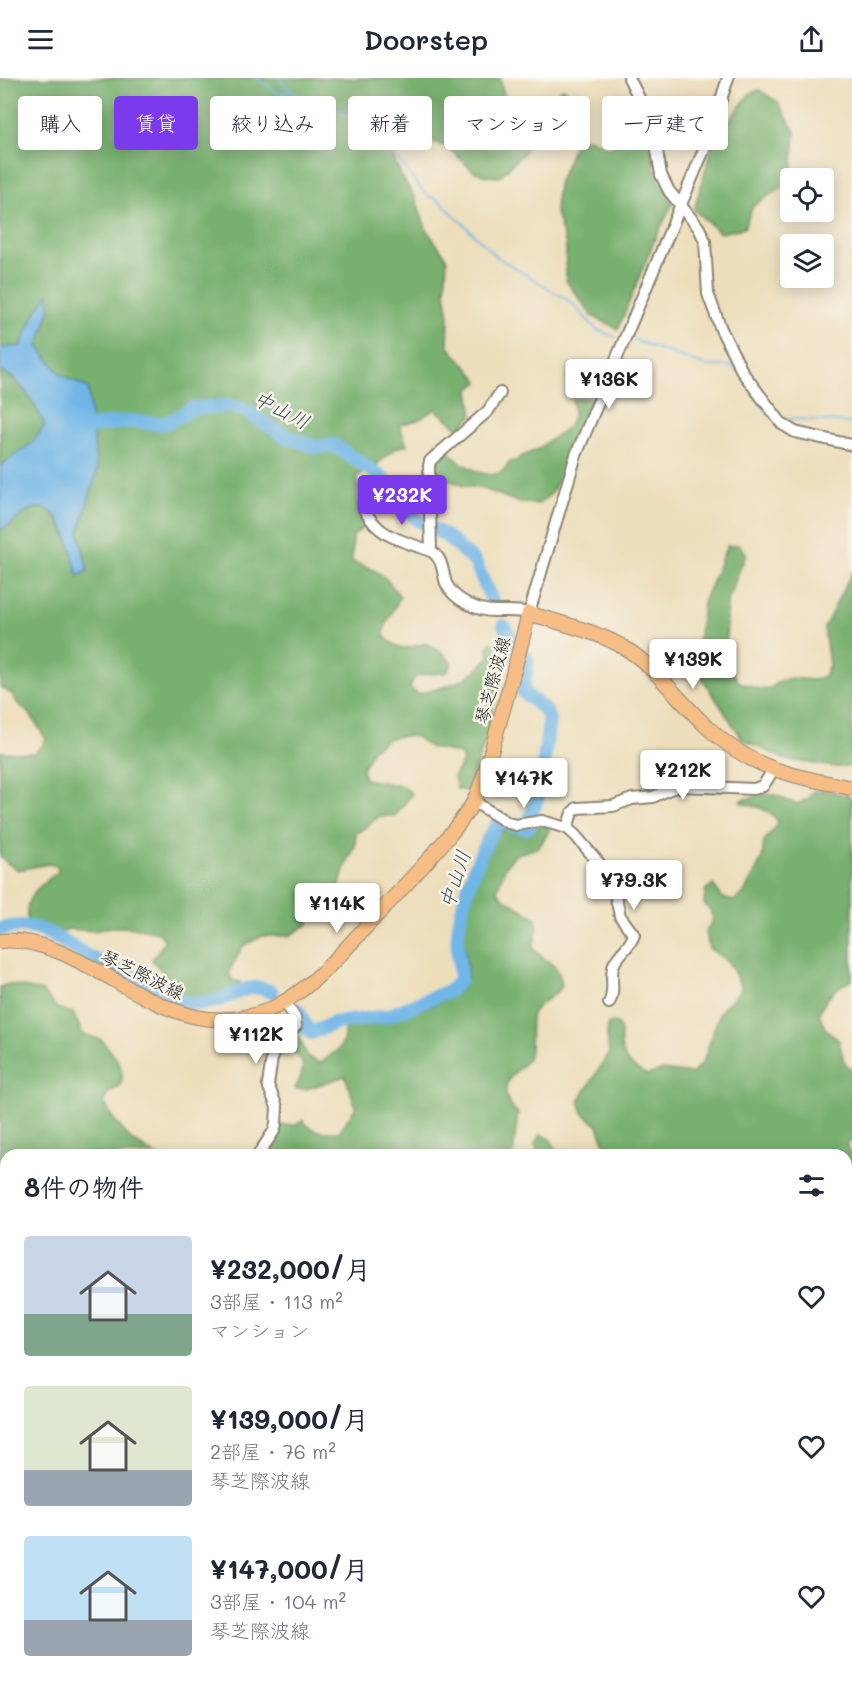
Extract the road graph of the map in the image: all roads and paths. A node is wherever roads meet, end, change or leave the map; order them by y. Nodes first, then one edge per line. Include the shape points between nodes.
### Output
1 (629, 78) edge
2 (728, 78) edge
3 (681, 204) junction
4 (500, 393) dead end
5 (852, 445) edge
6 (364, 509) dead end
7 (431, 550) junction
8 (529, 613) junction
9 (773, 770) junction
10 (852, 788) edge
11 (473, 801) junction
12 (567, 828) junction
13 (0, 941) edge
14 (285, 1002) junction
15 (609, 1003) dead end
16 (262, 1149) edge

1 - 3 street via 653,126 661,175
2 - 3 street
3 - 5 street via 705,241 708,294 743,373 782,424 795,432
3 - 8 street via 576,454
4 - 7 street via 488,411 430,460
6 - 7 street via 389,537
7 - 8 street via 439,557 447,584 460,600 495,612 507,609
8 - 9 main road via 603,637 627,650 721,740
8 - 11 main road, 琴芝際波線 via 491,753
9 - 10 main road
9 - 12 street via 763,786 754,789 682,786 613,806 577,808
11 - 12 street via 508,823 542,821
11 - 14 main road, 琴芝際波線 via 438,849 391,901
12 - 15 street via 605,870 620,916 634,935 614,965
13 - 14 main road, 琴芝際波線 via 46,947 167,1007 199,1018 237,1019
14 - 16 street via 296,1018 296,1026 273,1051 268,1085 277,1107 276,1124

